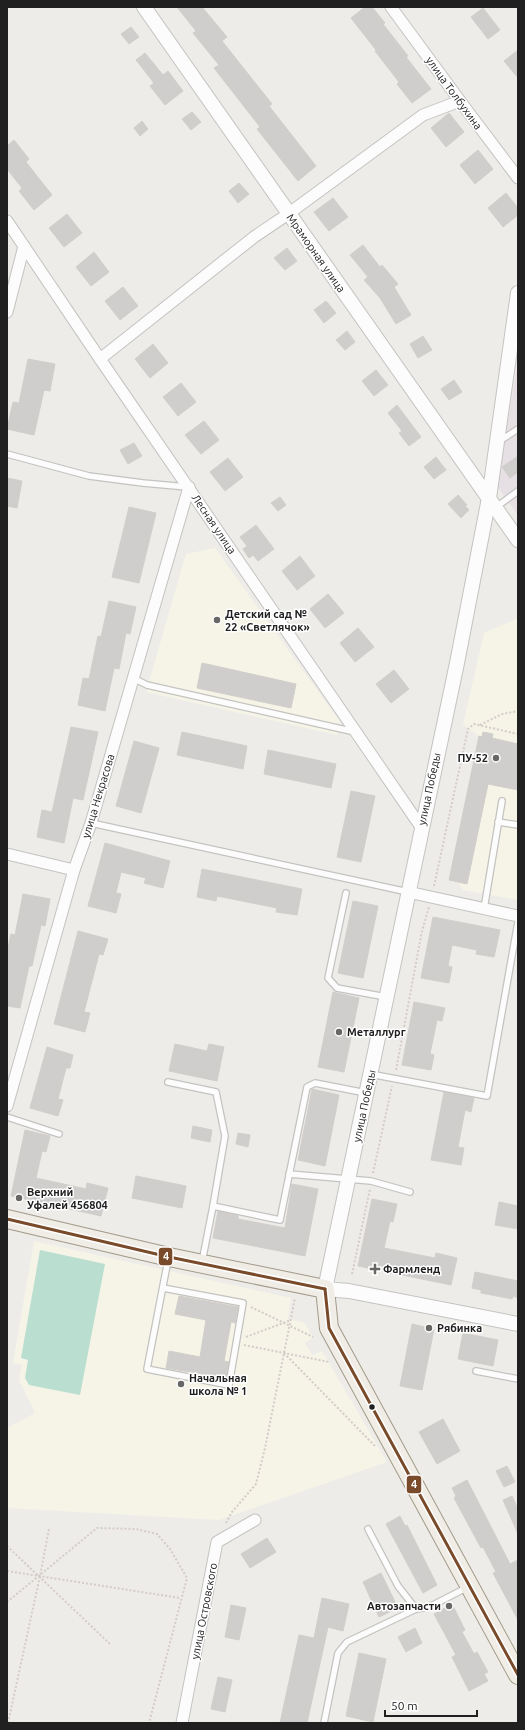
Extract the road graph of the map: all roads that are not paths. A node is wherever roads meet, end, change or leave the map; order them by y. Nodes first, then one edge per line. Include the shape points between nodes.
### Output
1 (144, 7) edge
2 (391, 7) edge
3 (460, 101) junction
4 (518, 178) edge
5 (288, 214) junction
6 (7, 221) edge
7 (24, 246) junction
8 (518, 293) edge
9 (7, 312) edge
10 (100, 359) junction
11 (518, 429) edge
12 (495, 444) junction
13 (7, 454) edge
14 (189, 487) junction
15 (518, 491) edge
16 (492, 503) junction
17 (518, 540) edge
18 (133, 678) junction
19 (356, 732) junction
20 (502, 801) dead end
21 (498, 822) junction
22 (91, 823) junction
23 (518, 825) edge
24 (421, 827) junction
25 (7, 854) edge
26 (74, 870) junction
27 (408, 892) junction
28 (346, 893) dead end
29 (484, 909) junction
30 (518, 916) edge
31 (518, 922) edge
32 (386, 997) junction
33 (370, 1074) junction
34 (168, 1082) dead end
35 (367, 1093) junction
36 (7, 1106) edge
37 (7, 1117) edge
38 (59, 1134) dead end
39 (289, 1174) junction
40 (348, 1179) junction
41 (410, 1192) dead end
42 (212, 1206) junction
43 (7, 1219) edge
44 (169, 1257) junction
45 (202, 1264) junction
46 (163, 1288) junction
47 (325, 1289) junction
48 (518, 1324) edge
49 (476, 1370) dead end
50 (518, 1379) edge
51 (255, 1520) dead end
52 (368, 1529) dead end
53 (470, 1586) junction
54 (416, 1609) junction
55 (518, 1675) edge
56 (182, 1723) edge
57 (324, 1723) edge

1 - 5 street, Мраморная улица
2 - 3 street, улица Толбухина
3 - 4 street, улица Толбухина
3 - 5 street via 423,114
5 - 10 street via 254,237
5 - 16 street, Мраморная улица
6 - 7 street, Лесная улица
7 - 9 street
7 - 10 street, Лесная улица
8 - 12 street, улица Победы
10 - 14 street, Лесная улица
11 - 12 lane
12 - 16 street, улица Победы
13 - 14 lane via 89,476 143,484
14 - 18 street, улица Некрасова
14 - 19 street, Лесная улица
15 - 16 lane
16 - 17 street, Мраморная улица
16 - 24 street, улица Победы
18 - 19 lane via 147,685
18 - 22 street, улица Некрасова
19 - 24 street, Лесная улица
20 - 21 lane
21 - 23 lane
21 - 29 lane
22 - 26 street, улица Некрасова
22 - 27 lane
24 - 27 street, улица Победы
25 - 26 street
26 - 36 street, улица Некрасова
27 - 29 street
27 - 32 street, улица Победы
28 - 32 lane via 328,978 337,988
29 - 30 street
31 - 33 lane via 487,1096
32 - 33 street, улица Победы
33 - 35 street, улица Победы
34 - 42 lane via 216,1092 225,1136
35 - 39 lane via 315,1083 307,1087
35 - 40 street, улица Победы
37 - 38 lane
39 - 40 lane
39 - 42 lane via 280,1220
40 - 41 lane via 372,1181
40 - 47 street, улица Победы
42 - 45 lane
43 - 44 main road
44 - 45 main road
44 - 46 lane
45 - 47 main road
46 - 46 lane via 147,1369 229,1385 243,1303
47 - 48 street via 349,1291
47 - 53 main road, улица Победы via 329,1328
49 - 50 lane
51 - 56 street, улица Островского via 217,1542
52 - 54 lane via 398,1586
53 - 54 lane via 429,1607
53 - 55 main road, улица Победы
54 - 57 lane via 347,1642 338,1652

